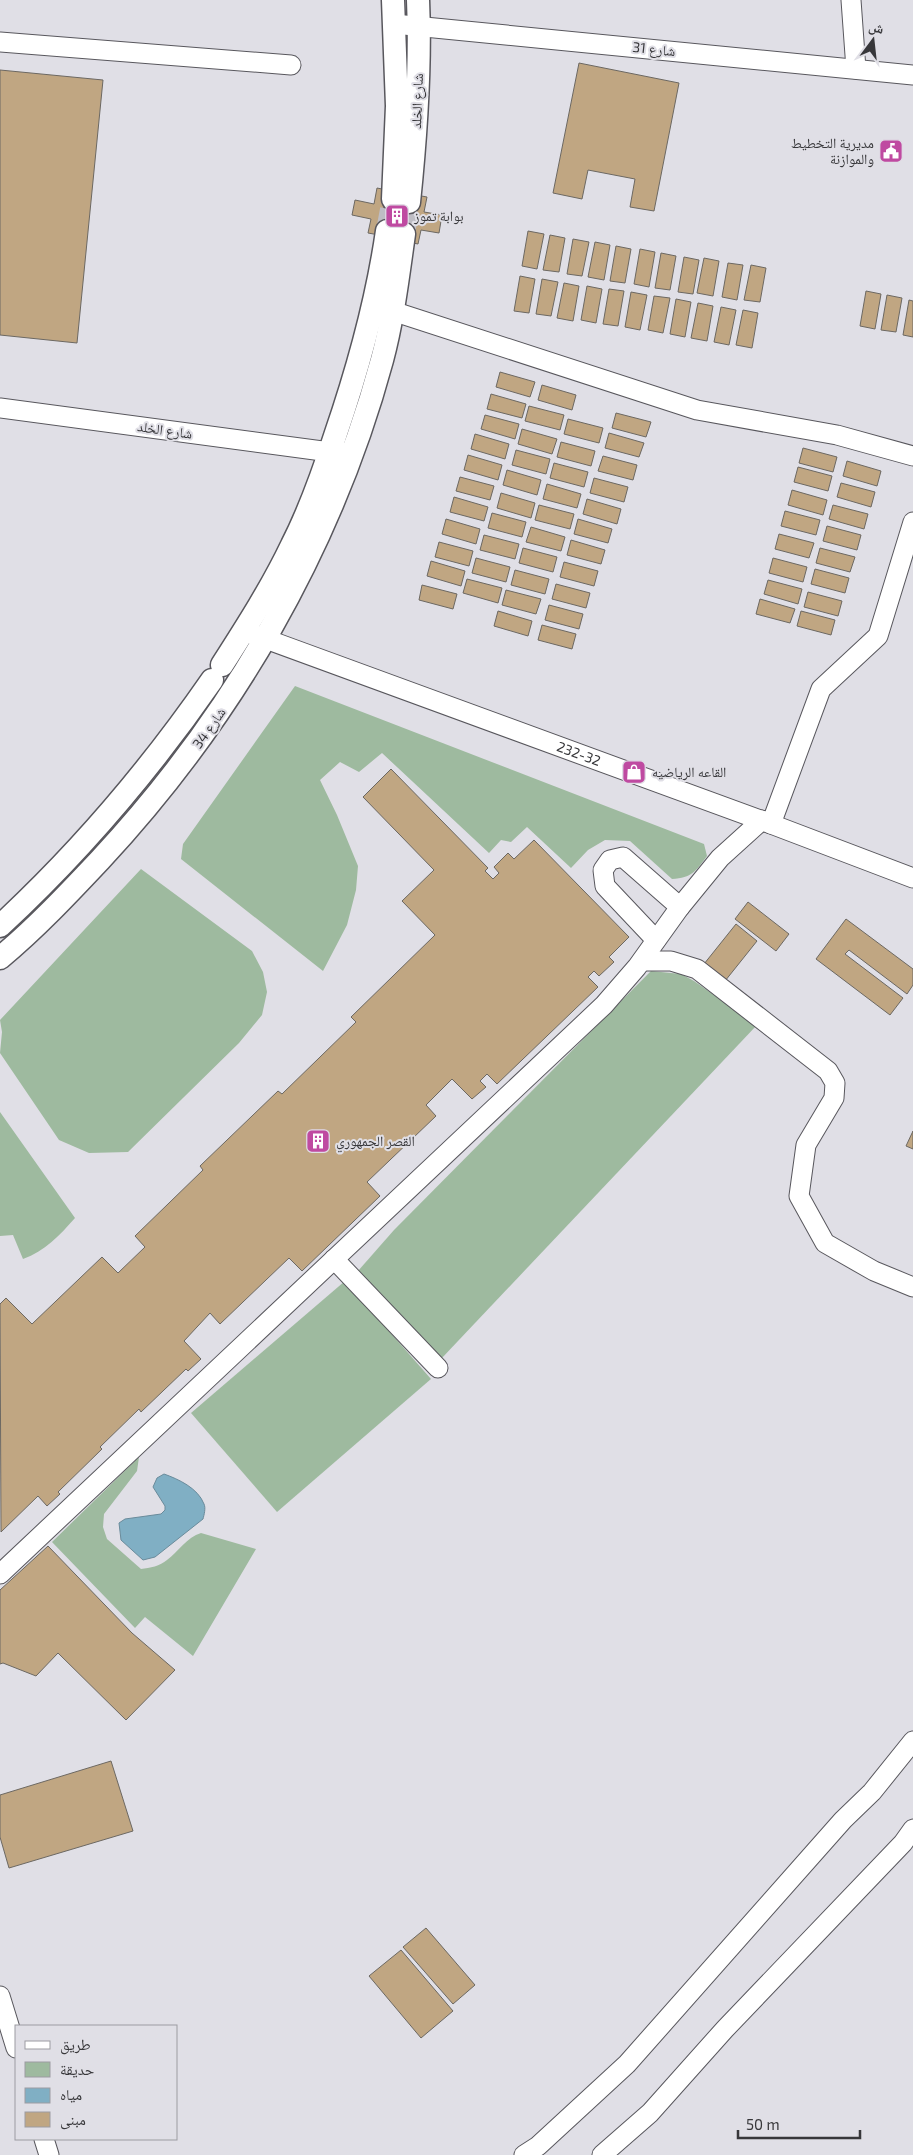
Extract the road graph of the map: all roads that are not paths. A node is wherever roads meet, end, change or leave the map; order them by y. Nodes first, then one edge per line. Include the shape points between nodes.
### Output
1 (393, 0) edge
2 (418, 0) edge
3 (852, 0) edge
4 (394, 24) junction
5 (419, 26) junction
6 (0, 42) edge
7 (291, 65) dead end
8 (856, 69) junction
9 (913, 75) edge
10 (395, 232) tunnel mouth
11 (383, 308) junction
12 (0, 408) edge
13 (330, 452) junction
14 (352, 452) junction
15 (913, 456) edge
16 (913, 522) edge
17 (244, 631) junction
18 (266, 639) junction
19 (767, 822) junction
20 (913, 878) edge
21 (680, 906) junction
22 (0, 926) edge
23 (656, 940) junction
24 (0, 958) edge
25 (642, 961) junction
26 (334, 1259) junction
27 (913, 1287) edge
28 (438, 1368) dead end
29 (0, 1574) edge
30 (913, 1741) edge
31 (913, 1829) edge
32 (0, 1996) edge
33 (15, 2045) edge
34 (44, 2140) edge
35 (50, 2155) edge
36 (524, 2155) edge
37 (602, 2155) edge

1 - 4 main road, شارع الخلد
2 - 5 main road, شارع الخلد
3 - 8 street
4 - 5 street, شارع 31
4 - 5 main road, شارع الخلد via 401,200 416,124
5 - 8 street, شارع 31
6 - 7 street
8 - 9 street, شارع 31
10 - 11 main road
11 - 13 main road via 359,363
11 - 14 main road via 382,358
11 - 15 street via 698,410 837,435
12 - 13 street, شارع الخلد
13 - 14 street, شارع الخلد
13 - 17 main road, شارع 34 via 293,544
14 - 18 main road, شارع 34 via 313,546
16 - 19 street via 878,636 821,689
17 - 18 street, 232-32
17 - 22 main road, شارع 34 via 179,728 106,820
18 - 19 street, 232-32
18 - 24 main road, شارع 34 via 214,720 153,800 82,880
19 - 20 street, 232-32
19 - 21 street via 720,858
21 - 23 street
21 - 23 street via 624,857 610,860 603,870 605,886
23 - 25 street
25 - 26 street via 604,1005
25 - 27 street via 672,961 697,970 828,1071 835,1083 834,1098 806,1144 799,1196 825,1243 874,1271
26 - 28 street
26 - 29 street
30 - 36 street via 872,1792 843,1820 627,2064 538,2146
31 - 37 street via 650,2113
32 - 33 street
34 - 35 street

